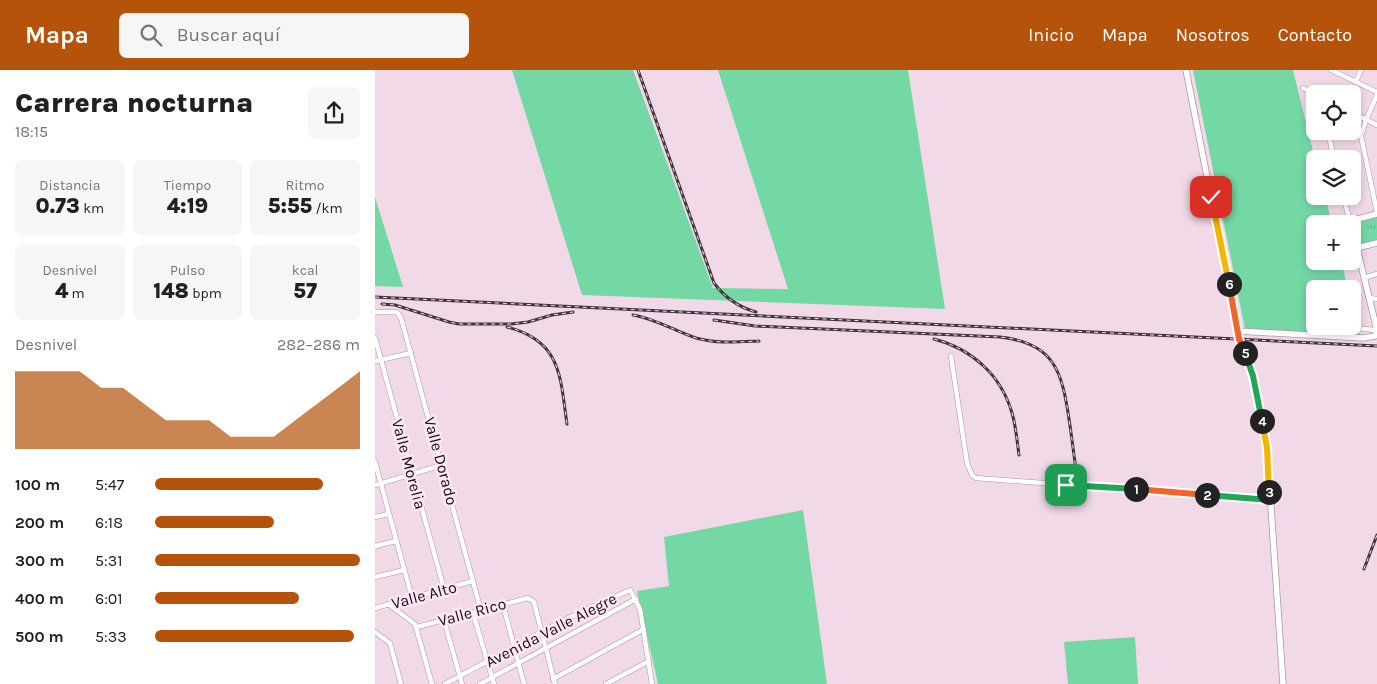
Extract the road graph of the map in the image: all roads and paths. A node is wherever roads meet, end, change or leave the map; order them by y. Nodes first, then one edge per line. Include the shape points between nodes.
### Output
1 (1186, 70) edge
2 (1331, 70) edge
3 (1361, 70) edge
4 (1355, 81) junction
5 (1303, 88) dead end
6 (1306, 90) edge
7 (1377, 93) edge
8 (1361, 117) edge
9 (1366, 120) junction
10 (1377, 125) edge
11 (1377, 213) edge
12 (1361, 219) edge
13 (1377, 243) edge
14 (1361, 247) edge
15 (1361, 268) edge
16 (1377, 274) edge
17 (1364, 278) junction
18 (1369, 298) junction
19 (1377, 299) edge
20 (375, 312) edge
21 (1363, 329) dead end
22 (1377, 330) edge
23 (1238, 331) junction
24 (375, 338) edge
25 (411, 353) junction
26 (951, 356) dead end
27 (381, 360) junction
28 (375, 361) edge
29 (375, 462) edge
30 (442, 465) junction
31 (412, 474) junction
32 (378, 484) edge
33 (1270, 500) junction
34 (388, 514) junction
35 (375, 517) edge
36 (396, 541) junction
37 (375, 546) edge
38 (404, 570) junction
39 (375, 578) edge
40 (473, 581) junction
41 (444, 589) junction
42 (412, 598) junction
43 (636, 599) junction
44 (388, 604) junction
45 (503, 605) junction
46 (375, 608) edge
47 (481, 610) junction
48 (473, 613) junction
49 (444, 620) junction
50 (417, 626) junction
51 (644, 629) junction
52 (375, 632) edge
53 (541, 633) junction
54 (514, 648) junction
55 (545, 649) junction
56 (488, 662) junction
57 (649, 662) junction
58 (518, 664) junction
59 (460, 676) junction
60 (492, 678) junction
61 (554, 681) edge
62 (401, 684) edge
63 (432, 684) edge
64 (445, 684) edge
65 (463, 684) edge
66 (480, 684) edge
67 (494, 684) edge
68 (524, 684) edge
69 (606, 684) edge
70 (652, 684) edge
71 (1283, 684) edge

1 - 23 street
2 - 4 street
3 - 4 street
4 - 7 street
5 - 6 street
7 - 9 street
8 - 9 street
9 - 10 street
9 - 11 street via 1361,140
11 - 12 street
13 - 14 street
15 - 17 street
16 - 17 street
17 - 18 street
18 - 19 street
18 - 22 street
20 - 25 street, Valle Dorado via 397,312
21 - 22 street
22 - 23 street via 1375,336 1369,338
23 - 33 street via 1259,405 1267,448
24 - 27 street, Valle Morelia
25 - 27 street
25 - 30 street, Valle Dorado
26 - 33 street via 967,463 976,478
27 - 28 street
27 - 31 street, Valle Morelia
29 - 32 street
30 - 31 street
30 - 40 street, Valle Dorado
31 - 32 street
31 - 41 street, Valle Morelia
32 - 34 street
33 - 71 street
34 - 35 street
34 - 36 street
36 - 37 street
36 - 38 street
38 - 39 street
38 - 42 street
40 - 41 street, Valle Alto
40 - 47 street, Valle Dorado
41 - 42 street, Valle Alto
42 - 44 street, Valle Alto
43 - 51 street
43 - 53 street, Avenida Valle Alegre via 629,590
43 - 55 street, Avenida Valle Alegre
44 - 46 street, Valle Alto
44 - 50 street
45 - 47 street, Valle Rico
45 - 53 street, Valle Rico via 528,598 533,602
45 - 54 street
47 - 48 street, Valle Rico
48 - 49 street, Valle Rico
48 - 56 street
49 - 50 street, Valle Rico
49 - 59 street
50 - 63 street
51 - 57 street
51 - 61 street
52 - 62 street via 390,643
53 - 54 street, Avenida Valle Alegre
53 - 55 street
54 - 56 street, Avenida Valle Alegre
54 - 58 street
55 - 58 street, Avenida Valle Alegre
55 - 61 street
56 - 59 street, Avenida Valle Alegre
56 - 60 street
57 - 69 street
57 - 70 street
58 - 60 street, Avenida Valle Alegre
58 - 68 street
59 - 64 street, Avenida Valle Alegre
59 - 65 street
60 - 66 street, Avenida Valle Alegre
60 - 67 street

